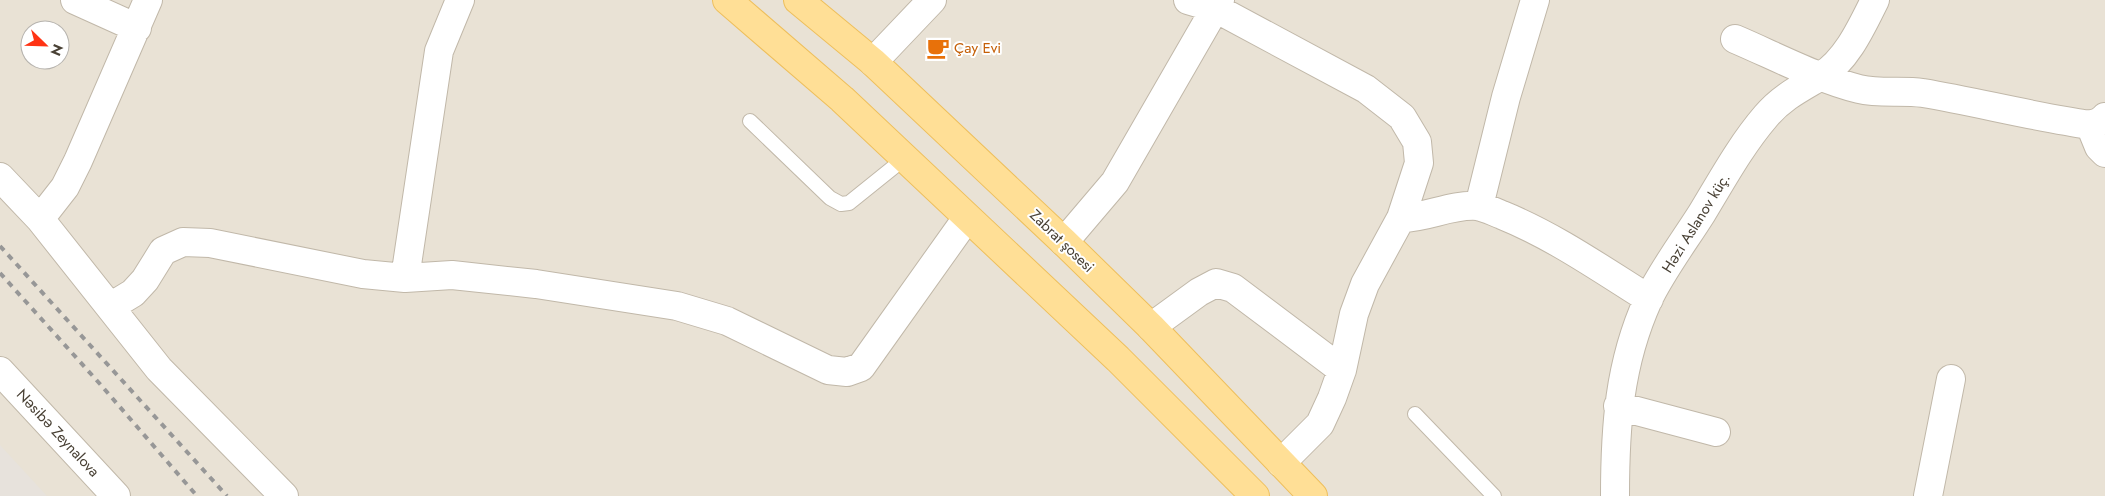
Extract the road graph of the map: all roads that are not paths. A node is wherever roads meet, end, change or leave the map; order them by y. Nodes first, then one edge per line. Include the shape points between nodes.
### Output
1 (75, 0) edge
2 (148, 0) edge
3 (460, 0) edge
4 (727, 0) edge
5 (798, 0) edge
6 (932, 0) edge
7 (1188, 0) edge
8 (1535, 0) edge
9 (1875, 0) edge
10 (1217, 4) edge
11 (137, 28) junction
12 (1735, 38) dead end
13 (873, 62) junction
14 (1822, 76) junction
15 (750, 121) dead end
16 (2097, 121) edge
17 (2105, 152) edge
18 (905, 158) junction
19 (0, 176) edge
20 (1479, 206) junction
21 (968, 218) junction
22 (1401, 218) junction
23 (40, 219) junction
24 (1064, 242) junction
25 (405, 278) junction
26 (1649, 299) junction
27 (110, 307) junction
28 (1150, 327) junction
29 (1342, 370) junction
30 (0, 371) edge
31 (1951, 379) dead end
32 (1618, 406) junction
33 (1415, 414) dead end
34 (1716, 432) dead end
35 (1281, 463) junction
36 (116, 496) edge
37 (284, 496) edge
38 (1255, 496) edge
39 (1313, 496) edge
40 (1494, 496) edge
41 (1615, 496) edge
42 (1928, 496) edge

1 - 11 street
2 - 11 street
3 - 25 street via 439,52
4 - 18 main road
5 - 13 main road, Zabrat şosesi
6 - 13 street
7 - 10 street
8 - 20 street via 1506,97
9 - 14 street, Həzi Aslanov küç. via 1849,47
10 - 22 street via 1366,89 1402,116 1417,142 1419,163
10 - 24 street via 1115,182
11 - 23 street via 65,187
12 - 14 street
13 - 24 main road, Zabrat şosesi
14 - 16 street via 1859,89 1921,93 2013,112
14 - 26 street, Həzi Aslanov küç. via 1785,97 1766,115
15 - 18 lane via 830,198 841,204 849,204
16 - 17 street via 2099,147
18 - 21 main road
19 - 23 street
20 - 22 street
20 - 26 street via 1554,240
21 - 25 street via 861,367 847,372 828,370 727,321 677,306 536,284 452,275
21 - 38 main road via 1118,359
22 - 29 street via 1365,284 1354,314
23 - 27 street
24 - 28 main road, Zabrat şosesi
25 - 27 street via 363,274 210,244 184,242 163,251 133,293
26 - 32 street, Həzi Aslanov küç. via 1634,335
27 - 37 street via 159,369
28 - 29 street via 1216,283 1233,288
28 - 35 main road, Zabrat şosesi
29 - 35 street via 1320,424
30 - 36 street, Nəsibə Zeynalova
31 - 42 street
32 - 34 street
32 - 41 street, Həzi Aslanov küç.
33 - 40 lane
35 - 39 main road, Zabrat şosesi

